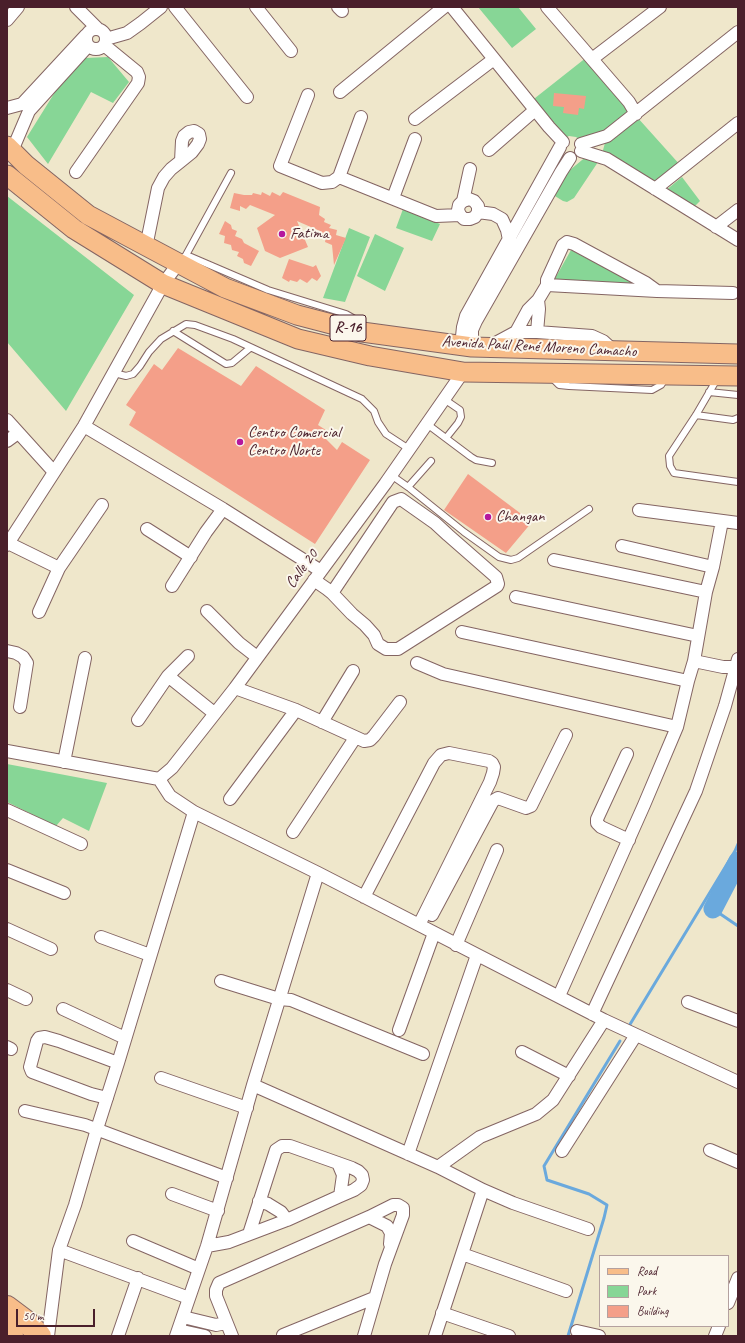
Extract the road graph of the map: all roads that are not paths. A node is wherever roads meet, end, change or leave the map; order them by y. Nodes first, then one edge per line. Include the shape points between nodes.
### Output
1 (18, 7) edge
2 (76, 7) edge
3 (150, 7) edge
4 (161, 7) edge
5 (175, 7) edge
6 (256, 7) edge
7 (444, 7) edge
8 (452, 7) edge
9 (548, 7) edge
10 (660, 7) edge
11 (7, 20) edge
12 (738, 32) edge
13 (103, 36) junction
14 (87, 40) junction
15 (291, 51) dead end
16 (494, 59) junction
17 (592, 59) junction
18 (340, 92) dead end
19 (308, 95) dead end
20 (246, 97) dead end
21 (7, 108) edge
22 (536, 110) junction
23 (636, 114) junction
24 (361, 118) dead end
25 (414, 120) dead end
26 (738, 123) edge
27 (415, 139) dead end
28 (562, 144) junction
29 (581, 147) junction
30 (10, 149) edge
31 (489, 150) dead end
32 (570, 158) junction
33 (181, 161) dead end
34 (470, 169) dead end
35 (76, 172) dead end
36 (231, 173) dead end
37 (7, 174) edge
38 (339, 177) junction
39 (655, 189) junction
40 (393, 198) junction
41 (463, 201) junction
42 (738, 210) edge
43 (478, 212) junction
44 (460, 215) junction
45 (716, 226) junction
46 (738, 240) edge
47 (513, 244) junction
48 (146, 246) junction
49 (182, 260) junction
50 (163, 284) junction
51 (547, 285) junction
52 (658, 291) junction
53 (733, 293) dead end
54 (538, 300) junction
55 (173, 331) junction
56 (516, 332) junction
57 (537, 332) junction
58 (474, 347) junction
59 (250, 348) junction
60 (614, 351) junction
61 (738, 354) edge
62 (463, 372) junction
63 (114, 373) junction
64 (718, 376) junction
65 (738, 376) edge
66 (709, 392) junction
67 (738, 395) edge
68 (444, 399) junction
69 (696, 415) junction
70 (738, 418) edge
71 (7, 420) edge
72 (427, 424) junction
73 (84, 426) junction
74 (18, 433) junction
75 (446, 438) junction
76 (7, 441) edge
77 (409, 449) junction
78 (431, 460) dead end
79 (492, 463) dead end
80 (54, 472) junction
81 (391, 475) junction
82 (738, 482) edge
83 (408, 488) junction
84 (102, 505) dead end
85 (223, 509) junction
86 (589, 509) dead end
87 (639, 510) dead end
88 (722, 521) junction
89 (738, 523) edge
90 (148, 529) dead end
91 (8, 544) edge
92 (622, 546) dead end
93 (191, 557) junction
94 (554, 560) dead end
95 (713, 567) junction
96 (59, 568) junction
97 (317, 576) junction
98 (172, 586) dead end
99 (706, 592) junction
100 (332, 593) junction
101 (516, 597) dead end
102 (207, 611) dead end
103 (39, 612) dead end
104 (462, 632) dead end
105 (698, 636) junction
106 (7, 651) edge
107 (188, 656) dead end
108 (257, 657) junction
109 (85, 658) dead end
110 (694, 661) junction
111 (417, 663) dead end
112 (737, 663) edge
113 (353, 671) dead end
114 (168, 676) junction
115 (688, 681) junction
116 (235, 688) junction
117 (400, 702) dead end
118 (20, 707) dead end
119 (296, 710) junction
120 (214, 713) junction
121 (138, 720) dead end
122 (322, 722) junction
123 (677, 727) junction
124 (566, 735) dead end
125 (355, 738) junction
126 (7, 751) edge
127 (627, 754) dead end
128 (64, 762) junction
129 (159, 779) junction
130 (230, 799) dead end
131 (7, 810) edge
132 (194, 812) junction
133 (293, 832) dead end
134 (628, 840) junction
135 (81, 844) dead end
136 (497, 850) dead end
137 (7, 870) edge
138 (318, 873) junction
139 (64, 893) dead end
140 (364, 897) junction
141 (7, 929) edge
142 (426, 929) junction
143 (101, 937) dead end
144 (456, 945) junction
145 (51, 948) dead end
146 (150, 955) junction
147 (477, 955) junction
148 (221, 981) dead end
149 (7, 990) edge
150 (559, 996) junction
151 (26, 999) dead end
152 (279, 999) junction
153 (688, 1002) dead end
154 (63, 1009) dead end
155 (592, 1014) junction
156 (604, 1020) junction
157 (738, 1021) edge
158 (399, 1030) dead end
159 (636, 1035) junction
160 (125, 1038) junction
161 (522, 1052) dead end
162 (423, 1054) dead end
163 (118, 1063) junction
164 (569, 1076) junction
165 (161, 1078) dead end
166 (738, 1082) edge
167 (253, 1085) junction
168 (107, 1098) junction
169 (247, 1108) junction
170 (25, 1111) dead end
171 (97, 1129) junction
172 (562, 1150) dead end
173 (710, 1150) dead end
174 (408, 1154) junction
175 (738, 1162) edge
176 (338, 1163) junction
177 (438, 1167) junction
178 (227, 1178) junction
179 (483, 1190) junction
180 (172, 1194) dead end
181 (340, 1196) junction
182 (259, 1201) junction
183 (218, 1211) junction
184 (369, 1217) junction
185 (287, 1220) junction
186 (588, 1229) dead end
187 (249, 1234) junction
188 (133, 1241) dead end
189 (207, 1246) junction
190 (390, 1249) junction
191 (59, 1250) junction
192 (462, 1254) junction
193 (199, 1269) junction
194 (138, 1278) junction
195 (738, 1278) edge
196 (566, 1292) dead end
197 (189, 1298) junction
198 (374, 1298) junction
199 (729, 1300) edge
200 (7, 1307) edge
201 (442, 1313) junction
202 (183, 1317) junction
203 (226, 1323) junction
204 (577, 1331) dead end
205 (7, 1332) edge
206 (177, 1333) edge
207 (283, 1335) dead end
208 (12, 1336) edge
209 (40, 1336) edge
210 (48, 1336) edge
211 (118, 1336) edge
212 (205, 1336) edge
213 (232, 1336) edge
214 (364, 1336) edge
215 (435, 1336) edge
216 (509, 1336) edge
217 (599, 1336) edge

1 - 11 street
2 - 13 street
3 - 13 street via 137,18
4 - 13 street via 127,33
5 - 20 street
6 - 15 street
7 - 18 street
8 - 16 street
9 - 17 street
10 - 17 street
12 - 23 street
13 - 14 street via 91,30
13 - 14 street via 98,49 91,48
13 - 35 street via 137,72 138,83
14 - 21 street via 22,104
14 - 30 street via 29,111
16 - 22 street
16 - 25 street
17 - 23 street via 629,102
19 - 38 street via 280,166 322,183 332,182
22 - 28 street
22 - 31 street
23 - 29 street via 607,136
24 - 38 street
26 - 39 street
27 - 40 street
28 - 29 street via 567,138 575,138
28 - 32 street via 564,155
28 - 47 street
29 - 32 street via 579,155
29 - 39 street via 607,159
30 - 48 main road, Avenida Paúl René Moreno Camacho / R-16 via 88,215
32 - 47 street
33 - 48 street via 167,173 158,188
34 - 41 street
36 - 49 lane
37 - 50 main road, Avenida Paúl René Moreno Camacho / R-16 via 74,229
38 - 40 street
39 - 45 street
40 - 44 street via 436,216
41 - 43 street via 474,201 478,206
41 - 44 street via 459,204
42 - 45 street
43 - 44 street via 470,220
43 - 47 street via 493,214 502,219
45 - 46 street
47 - 58 street via 472,330
48 - 49 main road, Avenida Paúl René Moreno Camacho / R-16
49 - 50 street
49 - 58 main road, Avenida Paúl René Moreno Camacho / R-16 via 225,288 298,315 362,332
50 - 62 main road, Avenida Paúl René Moreno Camacho / R-16 via 298,339 370,356
50 - 63 street
51 - 52 street
51 - 52 street via 563,245 567,242
51 - 54 street
52 - 53 street
54 - 56 street via 528,310
54 - 57 street
55 - 59 lane via 186,324 195,325
55 - 59 lane via 226,364 232,363
55 - 63 lane via 161,339 133,374 126,376
56 - 57 street
56 - 58 street
57 - 60 street via 592,336 604,341
58 - 60 main road, Avenida Paúl René Moreno Camacho / R-16
59 - 77 lane via 362,399 374,410 386,434
60 - 61 main road, Avenida Paúl René Moreno Camacho / R-16
62 - 64 main road, Avenida Paúl René Moreno Camacho / R-16
62 - 68 street, Calle 20
63 - 73 street
64 - 65 main road, Avenida Paúl René Moreno Camacho / R-16
64 - 66 lane
66 - 67 lane
66 - 69 lane
68 - 72 street, Calle 20
68 - 75 lane via 460,410 461,417
69 - 70 lane via 733,420
69 - 82 lane via 669,456 674,473
71 - 74 street
72 - 75 lane
72 - 77 street, Calle 20
73 - 80 street
73 - 85 street
74 - 76 street
74 - 80 street
75 - 79 lane via 471,458
77 - 81 street, Calle 20
78 - 83 lane
80 - 91 street
81 - 83 lane
81 - 97 street, Calle 20
83 - 86 lane via 499,557 511,560 518,558
84 - 96 street
85 - 93 street
85 - 97 street
87 - 88 street
88 - 89 street
88 - 95 street
90 - 93 street
91 - 96 street
92 - 95 street
93 - 98 street
94 - 99 street
95 - 99 street
96 - 103 street
97 - 100 street
97 - 108 street, Calle 20
99 - 105 street
100 - 100 street via 393,502 402,499 448,534 496,577 498,584 398,649 386,649 378,644 365,625
101 - 105 street
102 - 108 street
104 - 115 street
105 - 110 street
106 - 118 street via 23,657 27,663
107 - 114 street
108 - 116 street, Calle 20
109 - 128 street
110 - 112 street via 723,667
110 - 115 street
111 - 123 street via 443,674
112 - 155 street via 696,791
113 - 122 street
114 - 120 street
114 - 121 street
115 - 123 street
116 - 119 street
116 - 120 street, Calle 20
117 - 125 street via 370,740
119 - 122 street
119 - 130 street
120 - 129 street, Calle 20 via 172,768
122 - 125 street
123 - 134 street
124 - 142 street via 531,806 526,808 498,798 493,801
125 - 133 street
126 - 128 street
127 - 134 street via 597,823
128 - 129 street
129 - 132 street via 170,796
131 - 135 street
132 - 138 street
132 - 146 street
134 - 150 street
136 - 144 street
137 - 139 street
138 - 140 street
138 - 152 street
140 - 142 street
140 - 142 street via 434,763 441,755 449,752 492,762 494,774
141 - 145 street
142 - 144 street
142 - 158 street
143 - 146 street
144 - 147 street
146 - 160 street
147 - 150 street
147 - 174 street
148 - 152 street
149 - 151 street
150 - 155 street
152 - 162 street via 291,1000
152 - 167 street
153 - 157 street
154 - 160 street
155 - 156 street
156 - 159 street
156 - 164 street
159 - 166 street
159 - 172 street
160 - 163 street
161 - 164 street
163 - 168 street
163 - 168 street via 45,1037 37,1040 30,1067 32,1072
164 - 177 street via 553,1100 536,1114 480,1136
165 - 169 street
167 - 169 street
167 - 174 street
168 - 171 street
169 - 178 street
170 - 171 street
171 - 178 street
171 - 191 street
173 - 175 street
174 - 177 street
176 - 181 street via 343,1175
176 - 181 street via 358,1171 363,1180 354,1190
176 - 182 street via 290,1146 282,1146 276,1150
177 - 179 street
178 - 183 street
179 - 186 street
179 - 192 street
180 - 183 street
181 - 185 street
182 - 185 street via 281,1212
182 - 187 street
183 - 189 street
184 - 190 street via 387,1226 391,1233
184 - 190 street via 393,1204 402,1208 403,1215
184 - 203 street via 219,1283 216,1296
185 - 187 street
187 - 189 street via 229,1242
188 - 193 street
189 - 193 street
190 - 198 street
191 - 194 street
191 - 210 street
192 - 196 street
192 - 201 street
193 - 197 street
194 - 197 street
194 - 211 street
195 - 199 street
197 - 202 street
198 - 207 street
198 - 214 street
200 - 209 highway
201 - 215 street
201 - 216 street
202 - 203 street via 216,1325
202 - 206 street
203 - 213 street
204 - 217 street
205 - 208 highway
206 - 212 street

